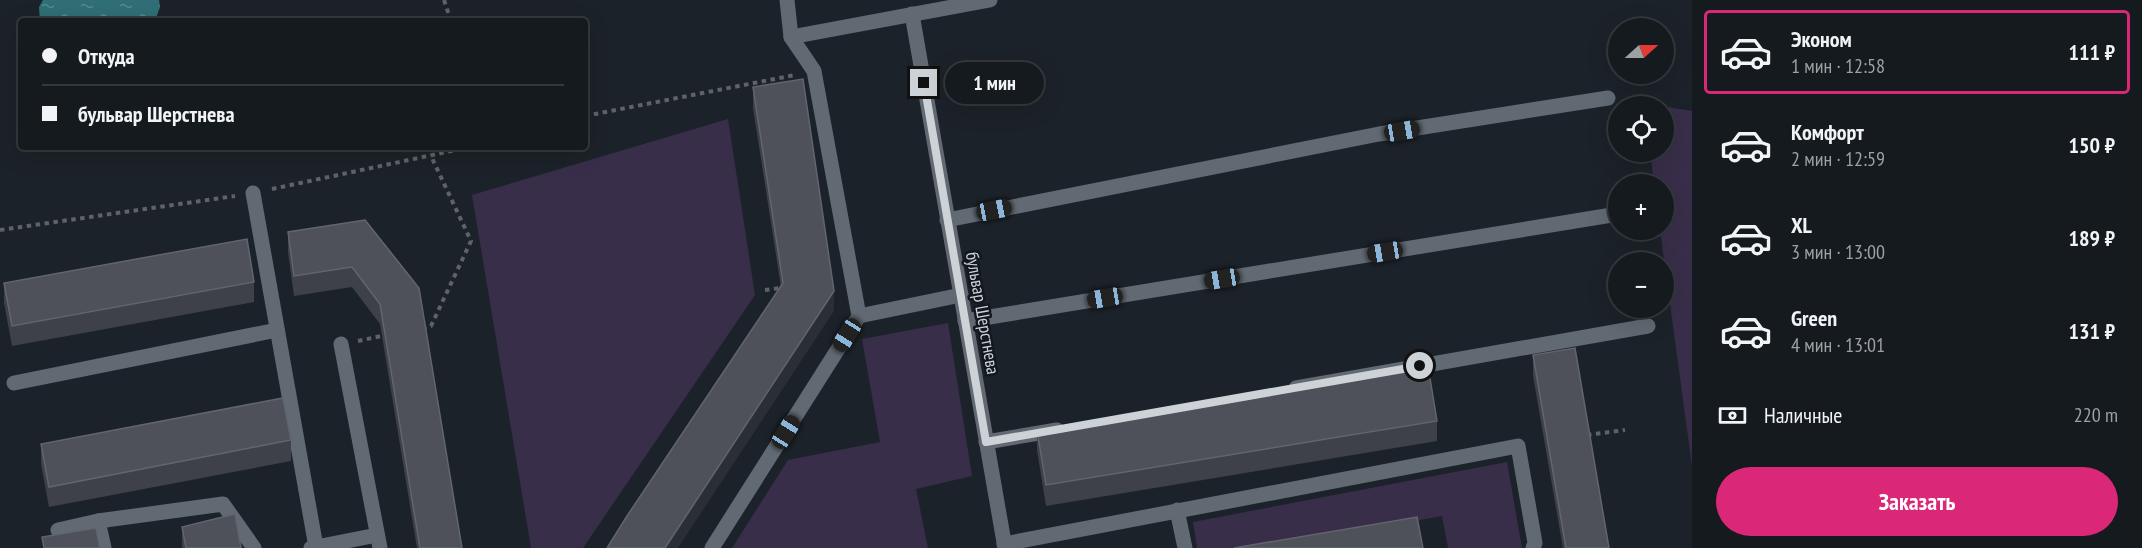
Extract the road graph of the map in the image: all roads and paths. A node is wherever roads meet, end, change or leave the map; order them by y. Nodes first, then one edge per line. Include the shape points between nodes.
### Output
1 (444, 0) edge
2 (787, 0) edge
3 (990, 0) edge
4 (912, 14) junction
5 (450, 18) edge
6 (791, 37) junction
7 (814, 71) junction
8 (1608, 98) dead end
9 (588, 115) edge
10 (431, 155) dead end
11 (253, 194) dead end
12 (1608, 216) edge
13 (947, 220) junction
14 (781, 288) edge
15 (765, 290) dead end
16 (961, 295) junction
17 (859, 316) junction
18 (965, 321) junction
19 (1648, 326) dead end
20 (422, 328) edge
21 (277, 330) junction
22 (341, 344) dead end
23 (14, 383) dead end
24 (1276, 391) edge
25 (1068, 428) edge
26 (1625, 430) dead end
27 (1586, 435) edge
28 (986, 442) junction
29 (1177, 510) junction
30 (98, 521) junction
31 (58, 530) dead end
32 (378, 542) edge
33 (1004, 546) edge
34 (314, 547) edge
35 (104, 548) edge
36 (254, 548) edge
37 (712, 548) edge
38 (1185, 548) edge
39 (1533, 548) edge

1 - 5 path
2 - 6 street
3 - 4 street
4 - 6 street
4 - 13 street, бульвар Шерстнева
6 - 7 street
7 - 9 path
7 - 17 street
8 - 13 street via 1379,134
10 - 20 path via 471,241 431,326
11 - 21 street
12 - 18 street
13 - 16 street, бульвар Шерстнева
14 - 15 path
16 - 17 street
16 - 18 street, бульвар Шерстнева
17 - 37 street
18 - 28 street, бульвар Шерстнева
19 - 24 street
21 - 23 street
21 - 34 street
22 - 32 street
25 - 28 street
26 - 27 path
28 - 33 street, бульвар Шерстнева
29 - 33 street
29 - 38 street
29 - 39 street via 1518,446
30 - 31 street
30 - 35 street
30 - 36 street via 223,504
32 - 34 street

